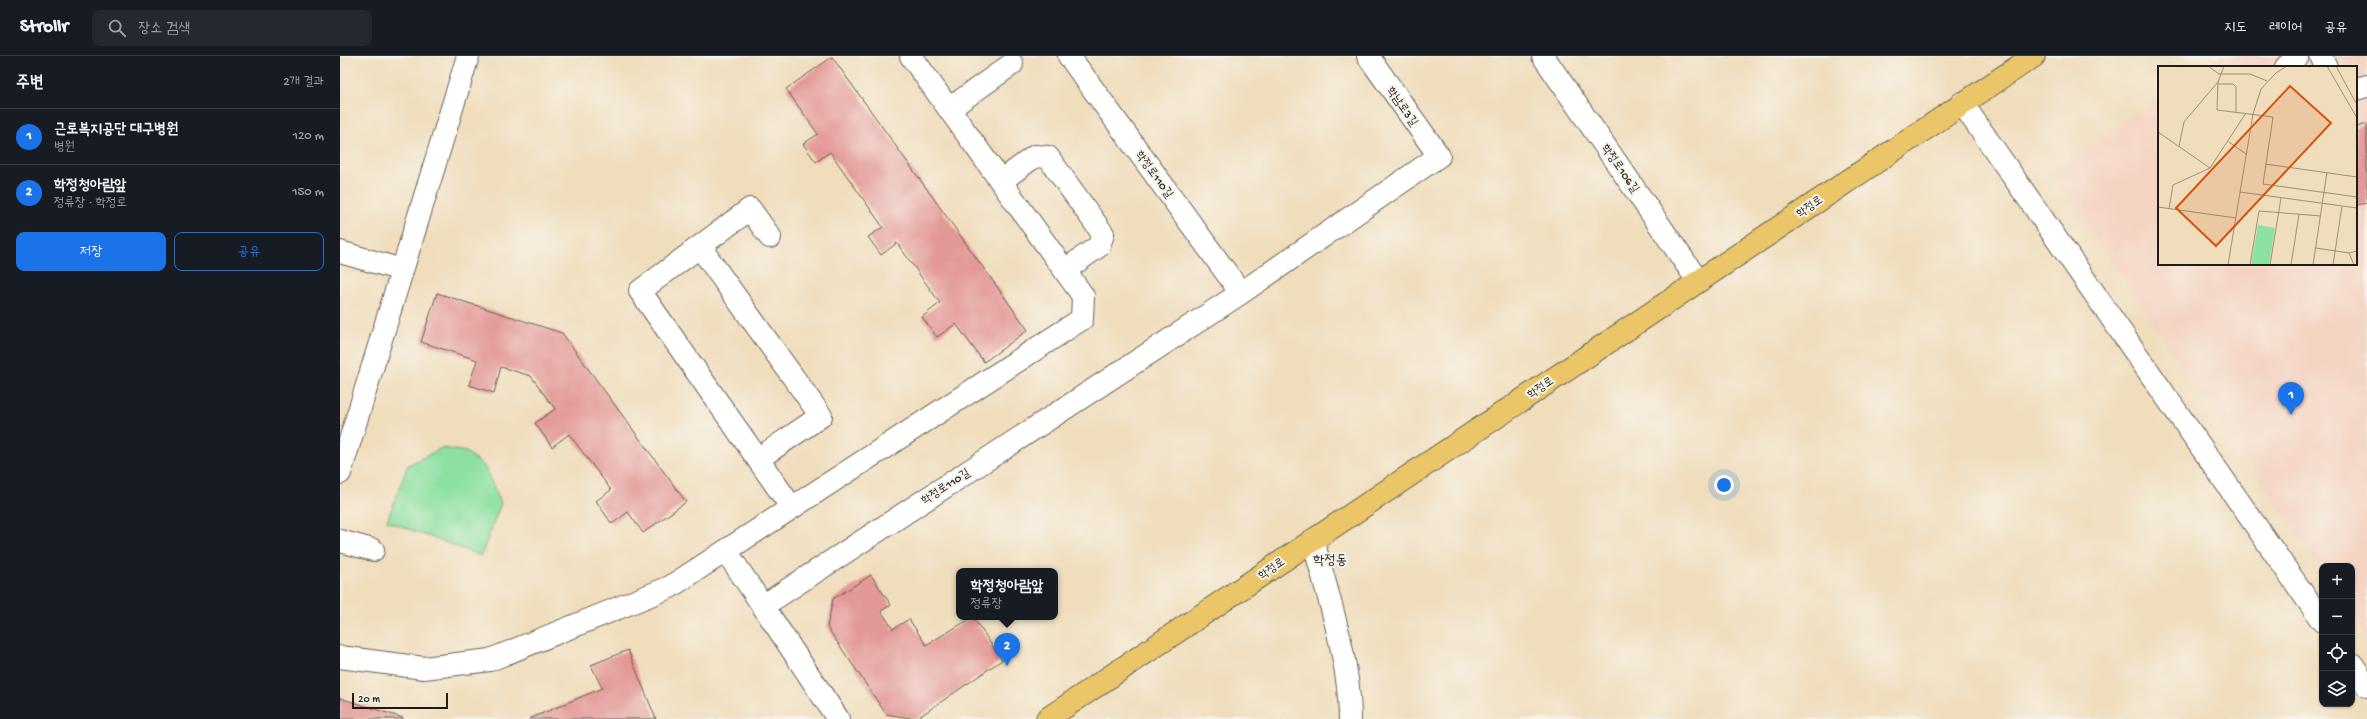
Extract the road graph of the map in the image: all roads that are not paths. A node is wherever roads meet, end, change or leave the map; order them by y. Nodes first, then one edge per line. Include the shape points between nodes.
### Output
1 (468, 56) edge
2 (911, 56) edge
3 (1069, 56) edge
4 (1368, 56) edge
5 (1543, 56) edge
6 (2034, 56) edge
7 (2298, 56) edge
8 (2321, 56) edge
9 (1012, 64) dead end
10 (2287, 66) edge
11 (2326, 66) edge
12 (2367, 86) edge
13 (2357, 89) edge
14 (1962, 103) junction
15 (949, 109) junction
16 (1439, 156) joint
17 (1001, 181) junction
18 (770, 237) dead end
19 (700, 246) junction
20 (340, 252) edge
21 (402, 270) junction
22 (1065, 270) junction
23 (1698, 281) junction
24 (1241, 292) junction
25 (758, 459) junction
26 (340, 473) edge
27 (792, 508) junction
28 (1313, 540) junction
29 (340, 541) edge
30 (373, 550) dead end
31 (726, 551) junction
32 (763, 606) junction
33 (2319, 617) edge
34 (340, 657) edge
35 (2355, 668) edge
36 (2367, 686) edge
37 (838, 719) edge
38 (1047, 719) edge
39 (1350, 719) edge

1 - 21 street
2 - 15 street
3 - 24 street, 학정로110길
4 - 16 street, 학남로3길
5 - 23 street, 학정로106길
6 - 14 main road, 학정로
7 - 10 street
8 - 11 street
9 - 15 street
12 - 13 street
14 - 23 main road, 학정로
14 - 33 street
15 - 17 street
16 - 24 street, 학정로110길
17 - 22 street
17 - 22 street via 1035,156 1048,157 1104,234 1099,246
18 - 19 street via 750,209
19 - 25 street via 640,291
19 - 25 street via 821,416
20 - 21 street
21 - 26 street
22 - 27 street via 1083,296 1082,319
23 - 28 main road, 학정로
24 - 32 street, 학정로110길
25 - 27 street
27 - 31 street
28 - 38 main road, 학정로
28 - 39 street via 1331,606 1350,696
29 - 30 street
31 - 32 street
31 - 34 street via 670,587 490,660 424,668
32 - 37 street
35 - 36 street

